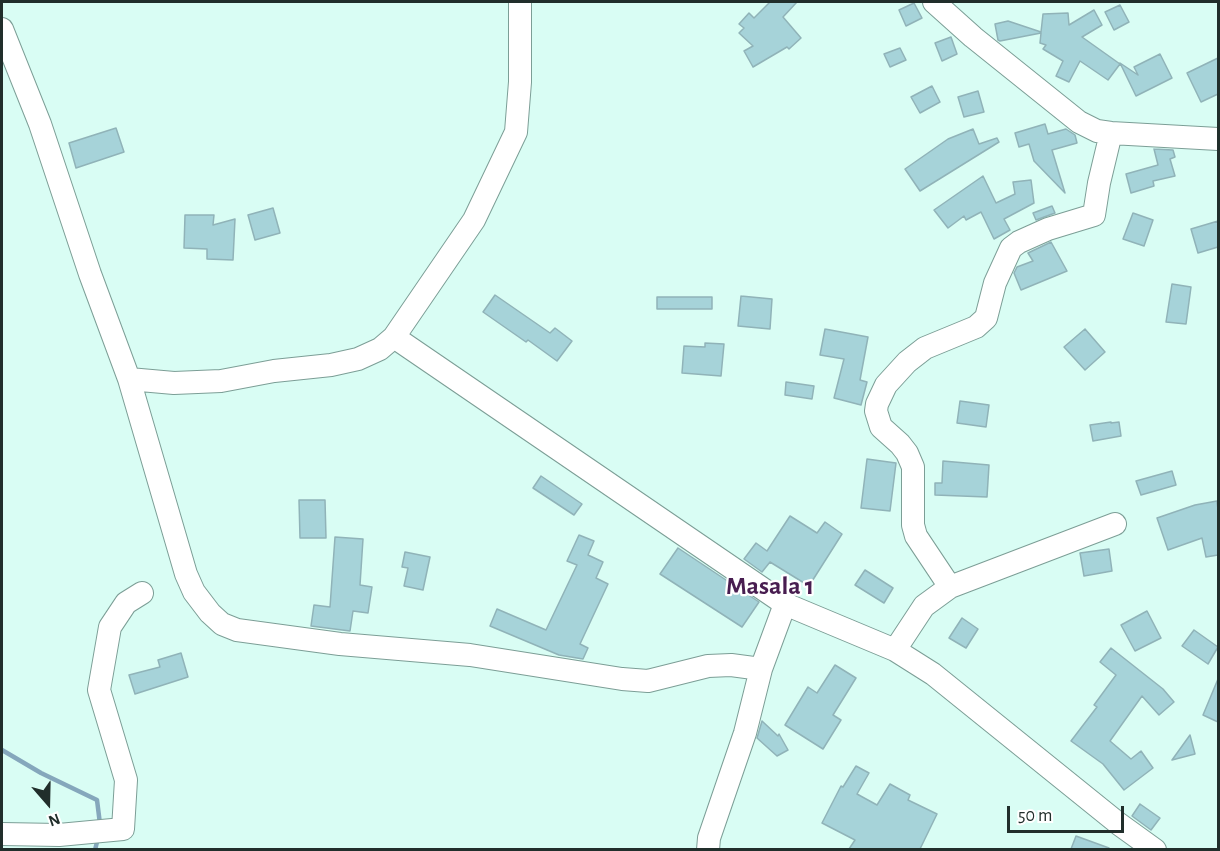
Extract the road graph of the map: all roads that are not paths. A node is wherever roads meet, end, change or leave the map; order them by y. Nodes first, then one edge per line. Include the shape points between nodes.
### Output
1 (520, 2) edge
2 (934, 2) edge
3 (2, 29) edge
4 (1111, 133) junction
5 (1218, 139) edge
6 (394, 337) junction
7 (129, 380) junction
8 (1115, 524) dead end
9 (950, 587) junction
10 (142, 593) dead end
11 (785, 604) junction
12 (895, 650) junction
13 (761, 669) junction
14 (2, 834) edge
15 (708, 849) edge
16 (1155, 849) edge

1 - 6 street via 516,132 474,220
2 - 4 street via 1064,111 1097,131
3 - 7 street via 40,124
4 - 5 street
4 - 9 street via 1094,215 1048,230 1011,248 995,283 986,318 976,327 925,348 907,362 886,385 876,404 881,427 908,453 913,467 915,537
6 - 7 street via 358,359 331,365 221,381
6 - 11 street
7 - 13 street via 186,574 194,592 222,624 237,630 470,655 622,680 648,681 708,666
8 - 9 street
9 - 12 street via 924,606
10 - 14 street via 126,603 110,627 99,690 126,780 123,829 59,835
11 - 12 street
11 - 13 street
12 - 16 street via 933,674
13 - 15 street

